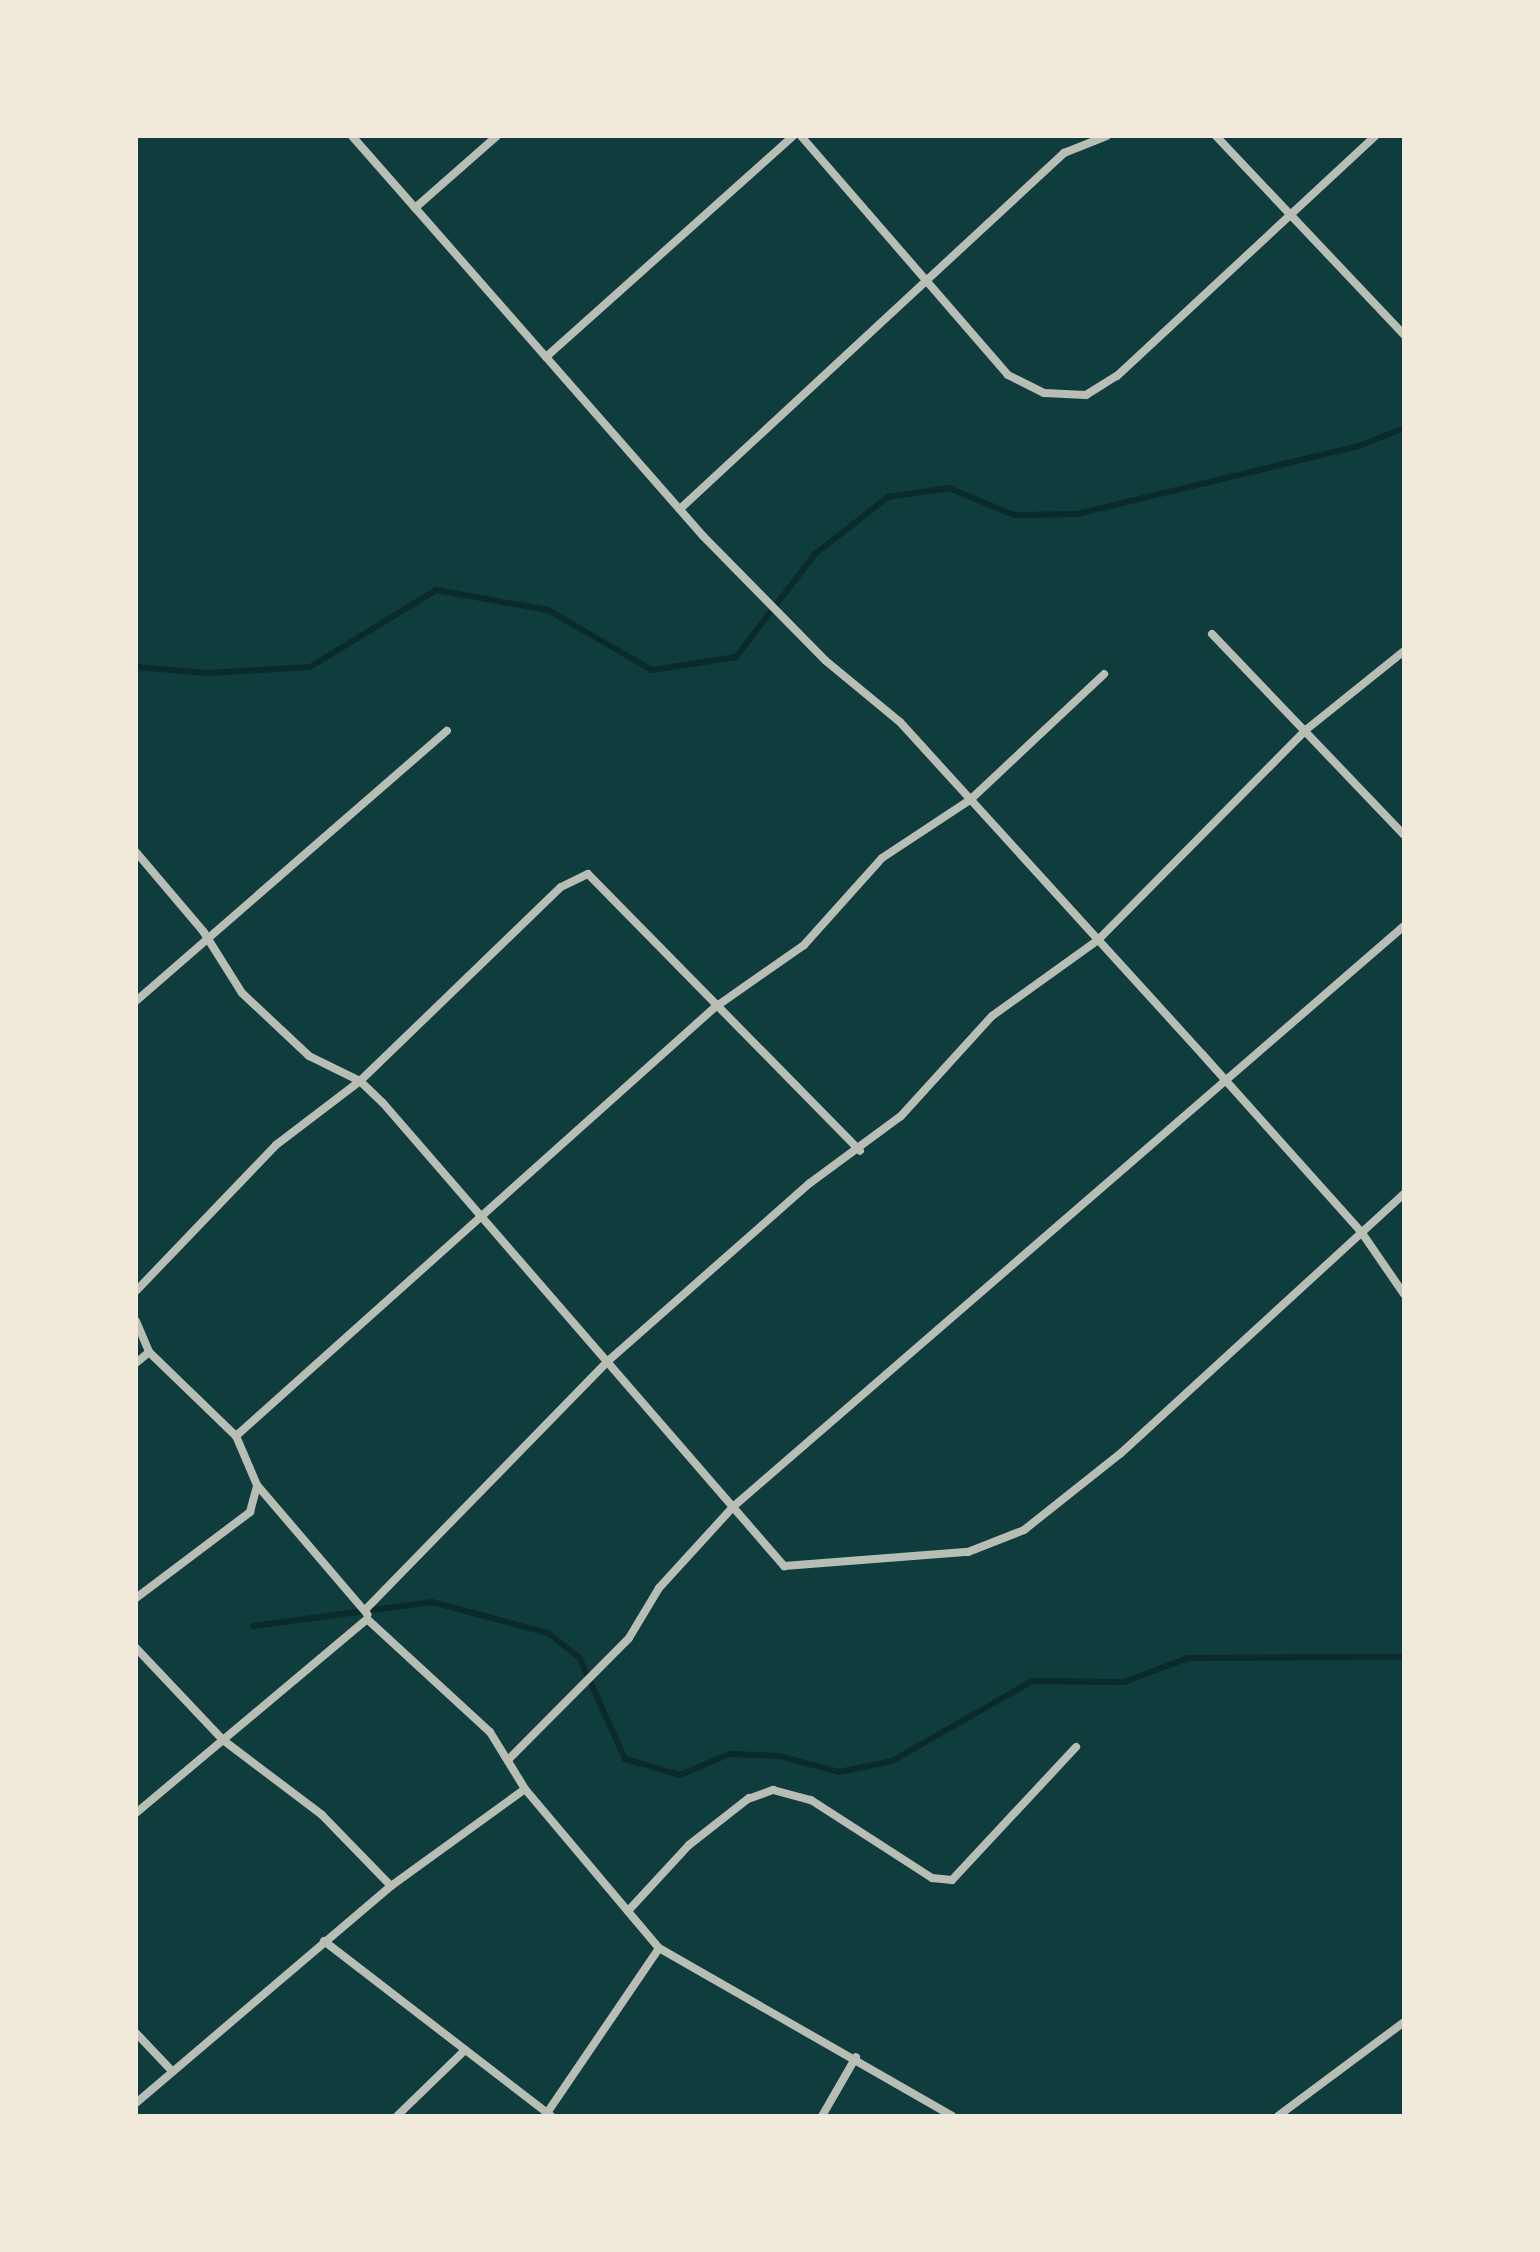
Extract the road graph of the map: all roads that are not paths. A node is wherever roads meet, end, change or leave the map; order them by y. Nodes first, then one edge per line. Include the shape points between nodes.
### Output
1 (352, 136) edge
2 (497, 136) edge
3 (793, 136) edge
4 (801, 136) edge
5 (1107, 136) edge
6 (1216, 136) edge
7 (1375, 136) edge
8 (415, 208) junction
9 (1290, 208) junction
10 (930, 281) junction
11 (1404, 335) edge
12 (546, 357) junction
13 (680, 509) junction
14 (1212, 634) dead end
15 (1404, 651) edge
16 (1104, 674) dead end
17 (1307, 729) junction
18 (447, 731) dead end
19 (970, 800) junction
20 (1404, 835) edge
21 (136, 852) edge
22 (1404, 926) edge
23 (1098, 940) junction
24 (209, 941) junction
25 (136, 1001) edge
26 (714, 1008) junction
27 (1225, 1079) junction
28 (360, 1081) junction
29 (860, 1151) junction
30 (1404, 1194) edge
31 (488, 1217) junction
32 (1362, 1233) junction
33 (136, 1291) edge
34 (1404, 1294) edge
35 (136, 1321) edge
36 (149, 1352) junction
37 (608, 1361) junction
38 (136, 1363) edge
39 (236, 1436) junction
40 (257, 1485) junction
41 (734, 1506) junction
42 (136, 1598) edge
43 (367, 1614) junction
44 (136, 1648) edge
45 (223, 1740) junction
46 (1076, 1747) dead end
47 (509, 1759) junction
48 (525, 1789) junction
49 (136, 1813) edge
50 (391, 1886) junction
51 (628, 1911) junction
52 (324, 1941) junction
53 (659, 1948) junction
54 (1404, 2022) edge
55 (136, 2033) edge
56 (462, 2053) junction
57 (856, 2057) junction
58 (172, 2071) junction
59 (136, 2103) edge
60 (549, 2115) edge
61 (397, 2116) edge
62 (822, 2116) edge
63 (952, 2116) edge
64 (1278, 2116) edge

1 - 8 street
2 - 8 street
3 - 12 street
4 - 10 street
5 - 10 street via 1064,153
6 - 9 street
7 - 9 street
8 - 12 street
9 - 10 street via 1117,376 1086,395 1044,393 1008,375
9 - 11 street
10 - 13 street
12 - 13 street
13 - 19 street
14 - 17 street
15 - 17 street
16 - 19 street
17 - 20 street
17 - 23 street
18 - 24 street
19 - 23 street
19 - 26 street via 882,858 804,945
21 - 24 street
22 - 27 street
23 - 27 street
23 - 29 street via 992,1016
24 - 25 street
24 - 28 street via 242,993 309,1056
26 - 28 street via 588,874 561,887
26 - 29 street
26 - 31 street
27 - 32 street
27 - 41 street
28 - 31 street
28 - 33 street via 276,1145
29 - 37 street via 810,1183
30 - 32 street
31 - 37 street
31 - 39 street
32 - 34 street
32 - 41 street via 1120,1454 1024,1530 968,1552 784,1566
35 - 36 street
36 - 38 street
36 - 39 street
37 - 41 street
37 - 43 street
39 - 40 street
40 - 42 street via 250,1512
40 - 43 street
41 - 47 street via 659,1588 629,1638
43 - 45 street
43 - 47 street via 490,1732
44 - 45 street
45 - 49 street
45 - 50 street via 322,1815
46 - 51 street via 952,1880 932,1878 811,1800 773,1790 748,1798 689,1845
47 - 48 street
48 - 50 street
48 - 51 street
50 - 52 street
51 - 53 street
52 - 56 street
52 - 58 street
53 - 57 street
53 - 60 street
54 - 64 street
55 - 58 street
56 - 60 street
56 - 61 street
57 - 62 street
57 - 63 street
58 - 59 street

